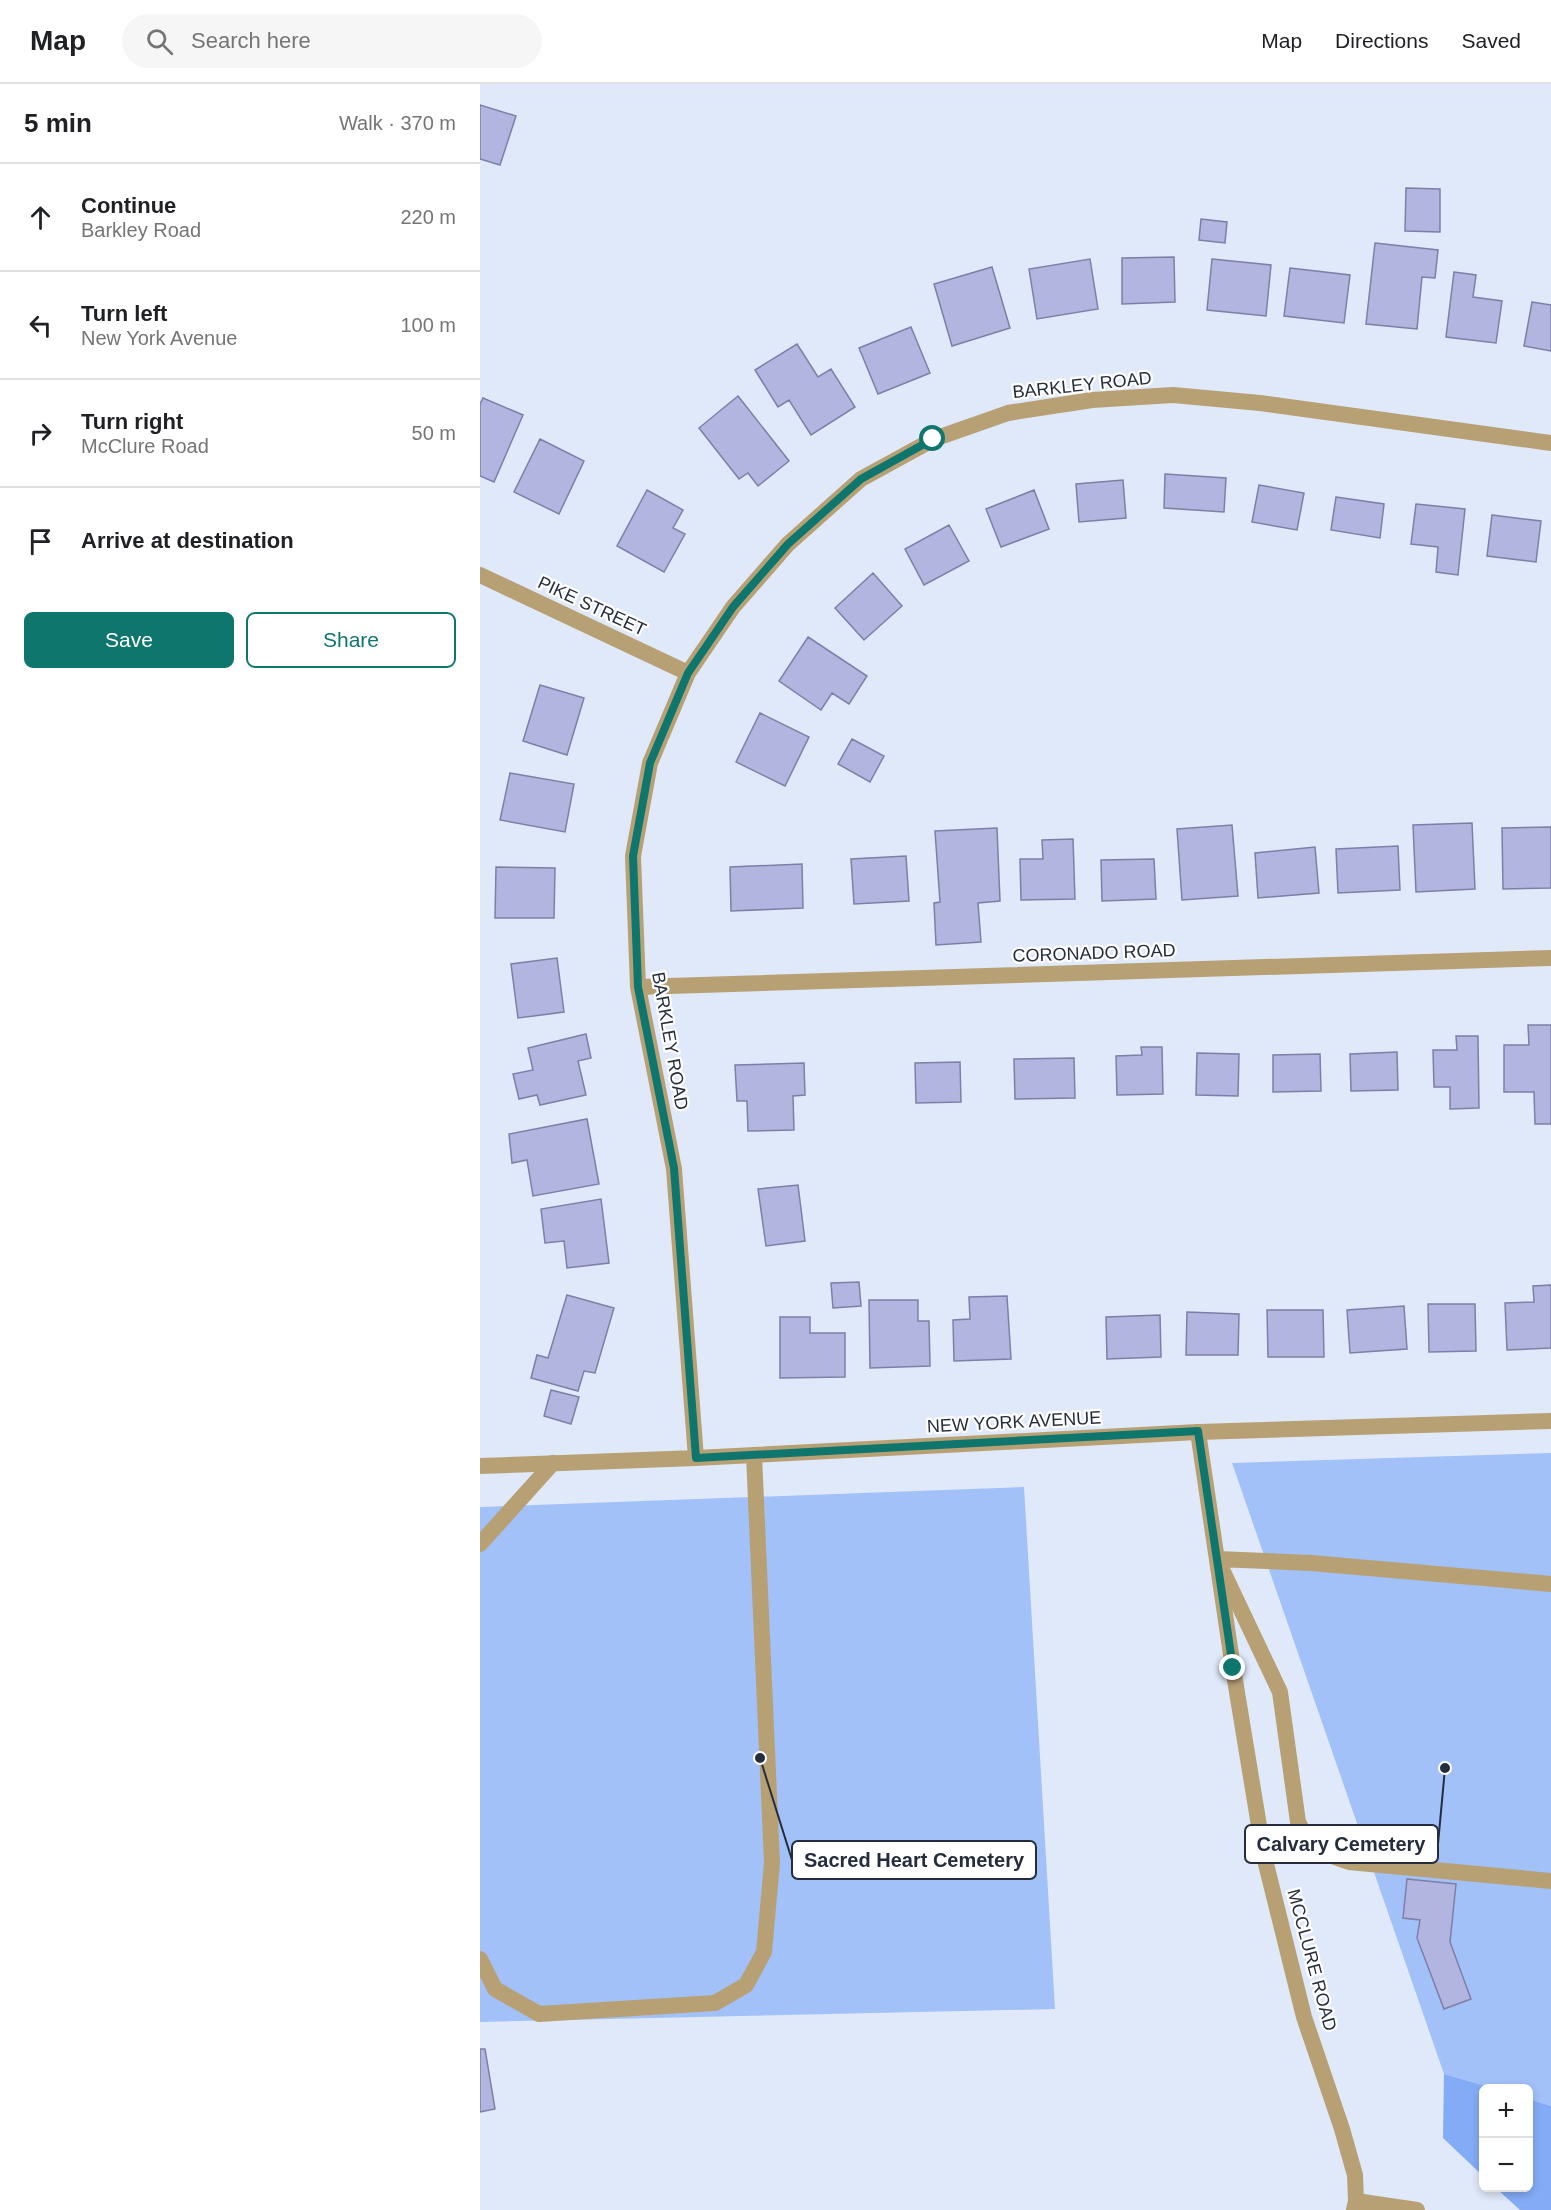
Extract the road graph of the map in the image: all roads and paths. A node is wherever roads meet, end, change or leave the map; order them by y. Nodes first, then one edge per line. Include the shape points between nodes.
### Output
1 (1551, 443) edge
2 (480, 575) edge
3 (688, 673) junction
4 (1551, 958) edge
5 (638, 987) junction
6 (1551, 1421) edge
7 (1198, 1431) junction
8 (754, 1455) junction
9 (696, 1458) junction
10 (553, 1463) junction
11 (480, 1466) edge
12 (480, 1544) edge
13 (1217, 1559) junction
14 (1551, 1584) edge
15 (1551, 1881) edge
16 (480, 1959) edge
17 (1355, 2206) edge
18 (1417, 2210) edge

1 - 3 street, BARKLEY ROAD via 1260,403 1173,395 1092,400 1008,413 933,439 861,479 788,544 733,607
2 - 3 street, PIKE STREET
3 - 5 street, BARKLEY ROAD via 650,763 633,856
4 - 5 street, CORONADO ROAD
5 - 9 street, BARKLEY ROAD via 674,1168
6 - 7 street, NEW YORK AVENUE
7 - 8 street, NEW YORK AVENUE
7 - 13 street, MCCLURE ROAD
8 - 9 street, NEW YORK AVENUE
8 - 16 street via 772,1863 764,1952 746,1985 715,2003 539,2014 495,1989
9 - 10 street, NEW YORK AVENUE
10 - 11 street, NEW YORK AVENUE
10 - 12 street
13 - 14 street via 1311,1563
13 - 15 street via 1280,1692 1298,1822 1312,1849 1349,1862
13 - 17 street, MCCLURE ROAD via 1264,1856 1304,2017 1355,2175
17 - 18 street

